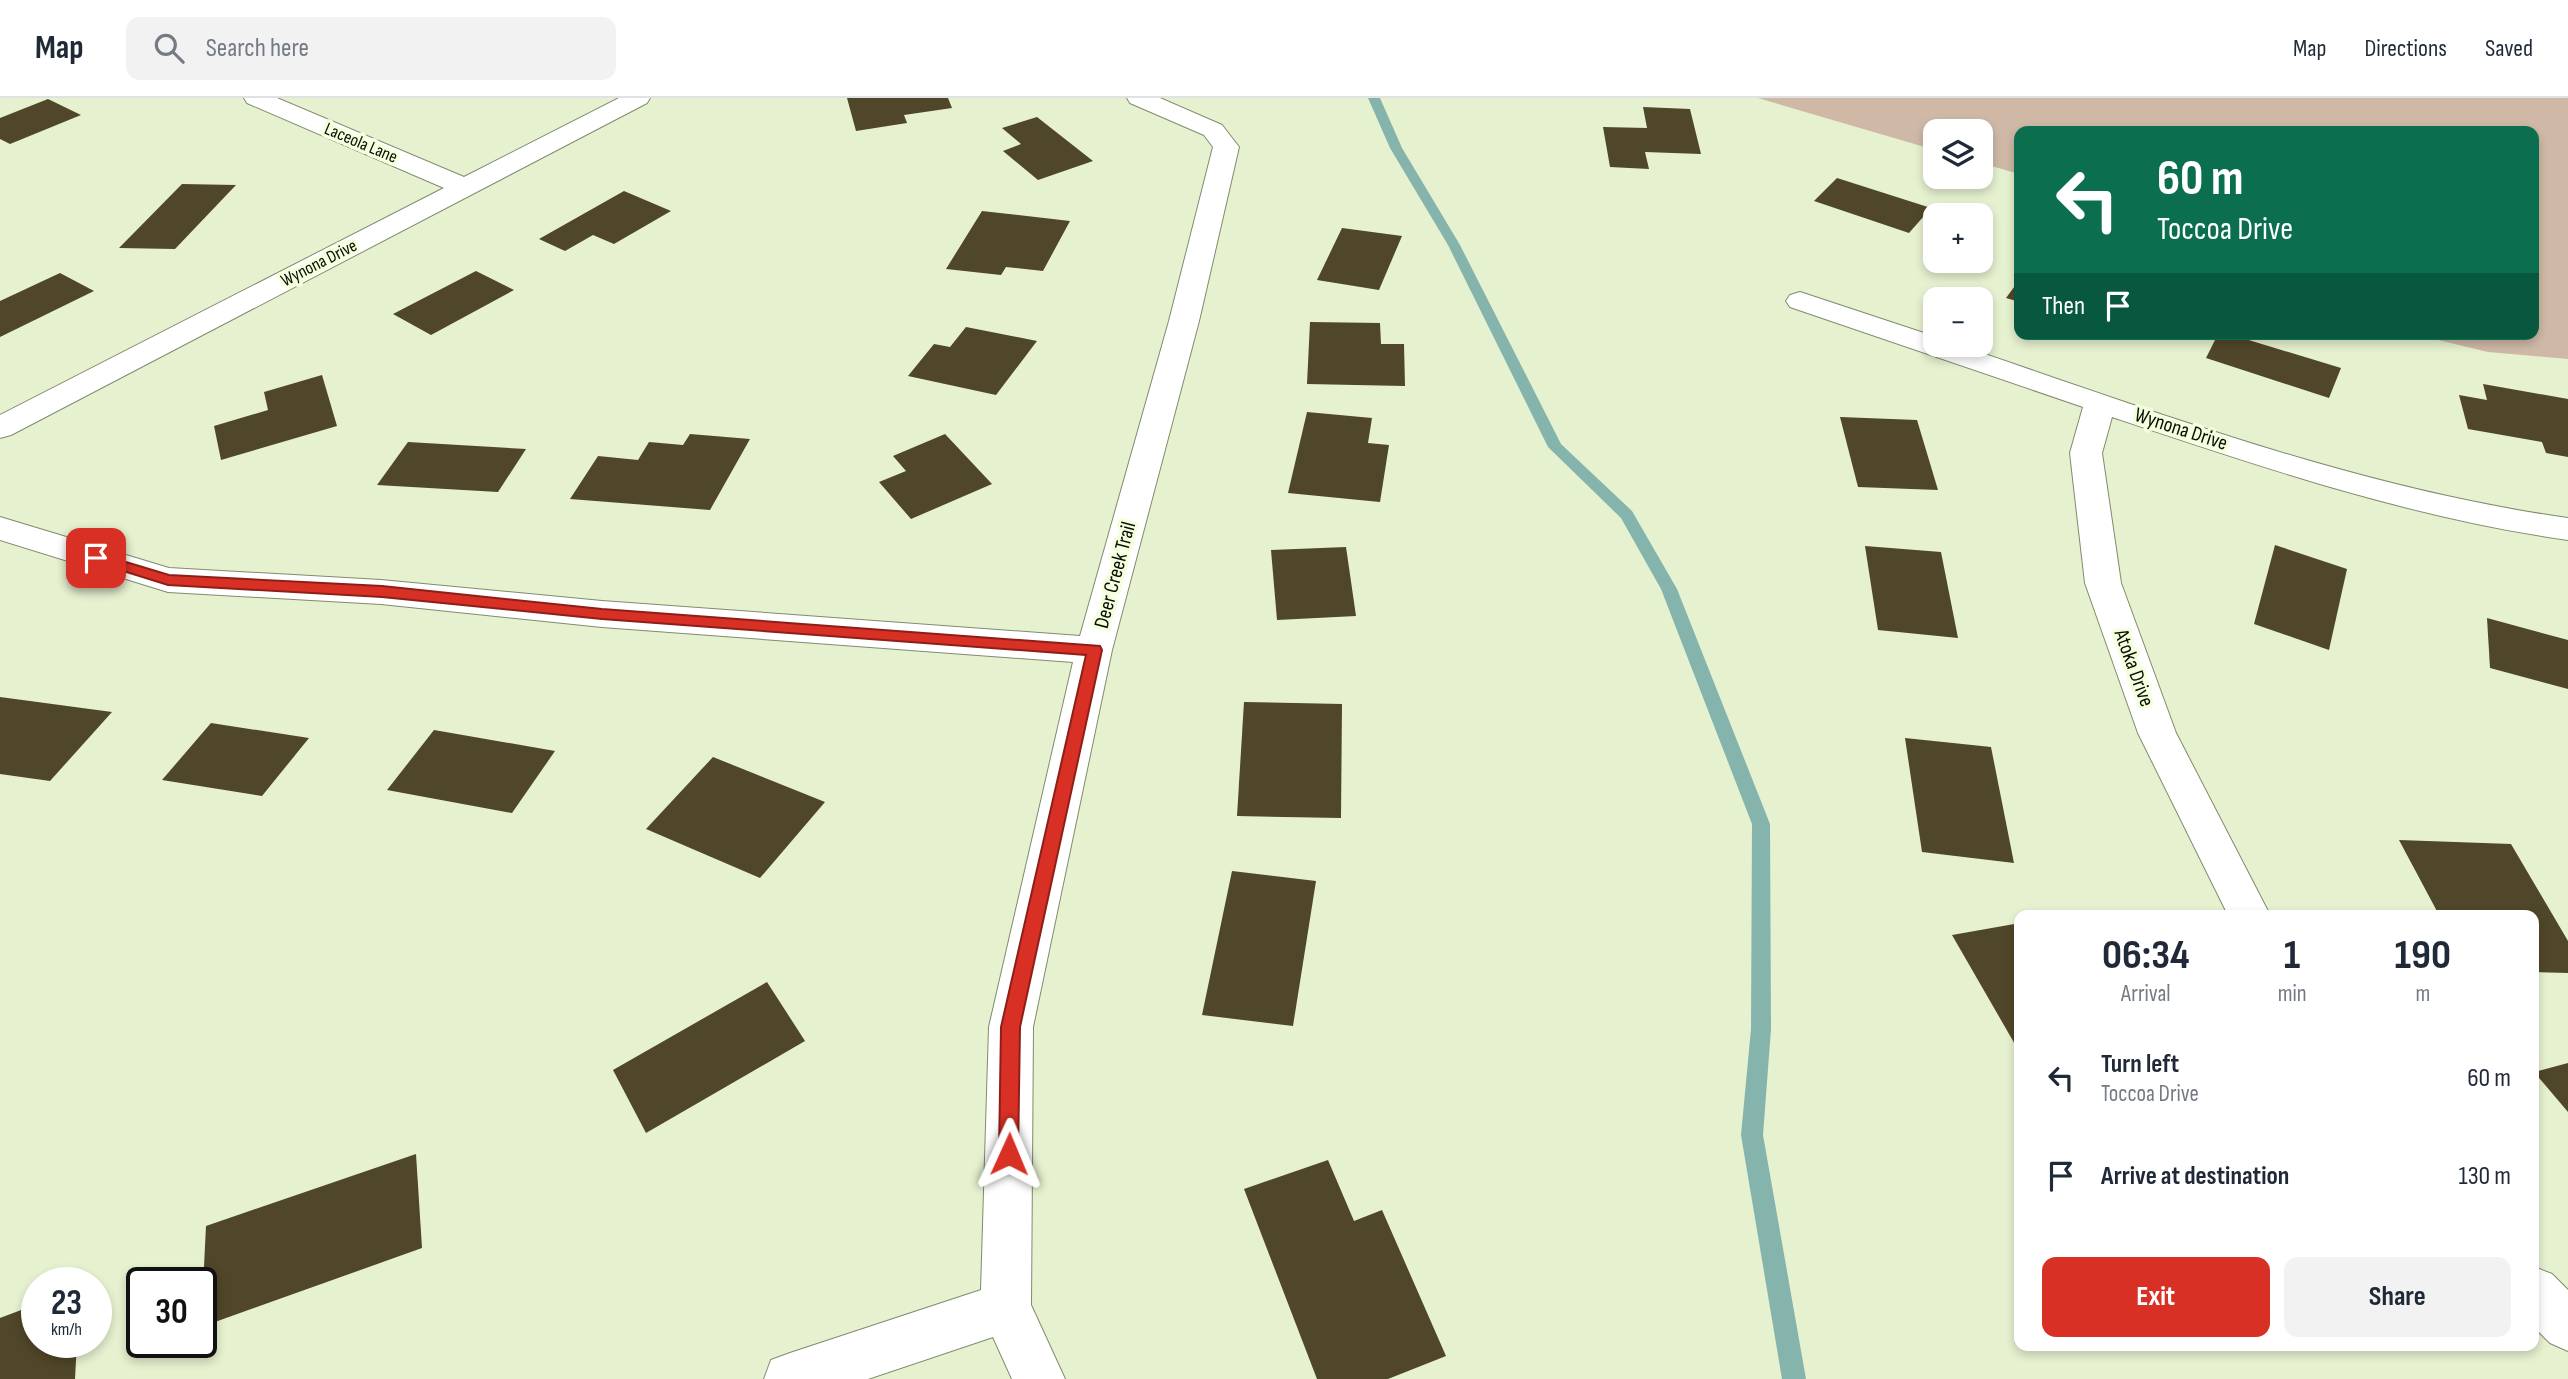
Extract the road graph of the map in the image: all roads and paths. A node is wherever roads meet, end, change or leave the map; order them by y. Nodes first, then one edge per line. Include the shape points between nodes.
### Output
1 (256, 98) edge
2 (638, 98) edge
3 (1139, 98) edge
4 (467, 188) junction
5 (1800, 301) dead end
6 (2100, 403) junction
7 (0, 428) edge
8 (0, 528) edge
9 (2568, 529) edge
10 (1094, 650) junction
11 (2246, 910) edge
12 (2539, 1297) edge
13 (1006, 1307) junction
14 (2568, 1325) edge
15 (790, 1379) edge
16 (1039, 1379) edge

1 - 4 street, Laceola Lane
2 - 4 street, Wynona Drive
3 - 10 street, Deer Creek Trail via 1213,130 1226,147
4 - 7 street, Wynona Drive
5 - 6 street, Wynona Drive
6 - 9 street, Wynona Drive via 2377,492 2516,523
6 - 11 street, Atoka Drive via 2086,453 2103,583 2157,733
8 - 10 street via 168,580 382,592 602,614
10 - 13 street, Deer Creek Trail via 1011,1027
12 - 14 street
13 - 15 street
13 - 16 street, Deer Creek Trail

